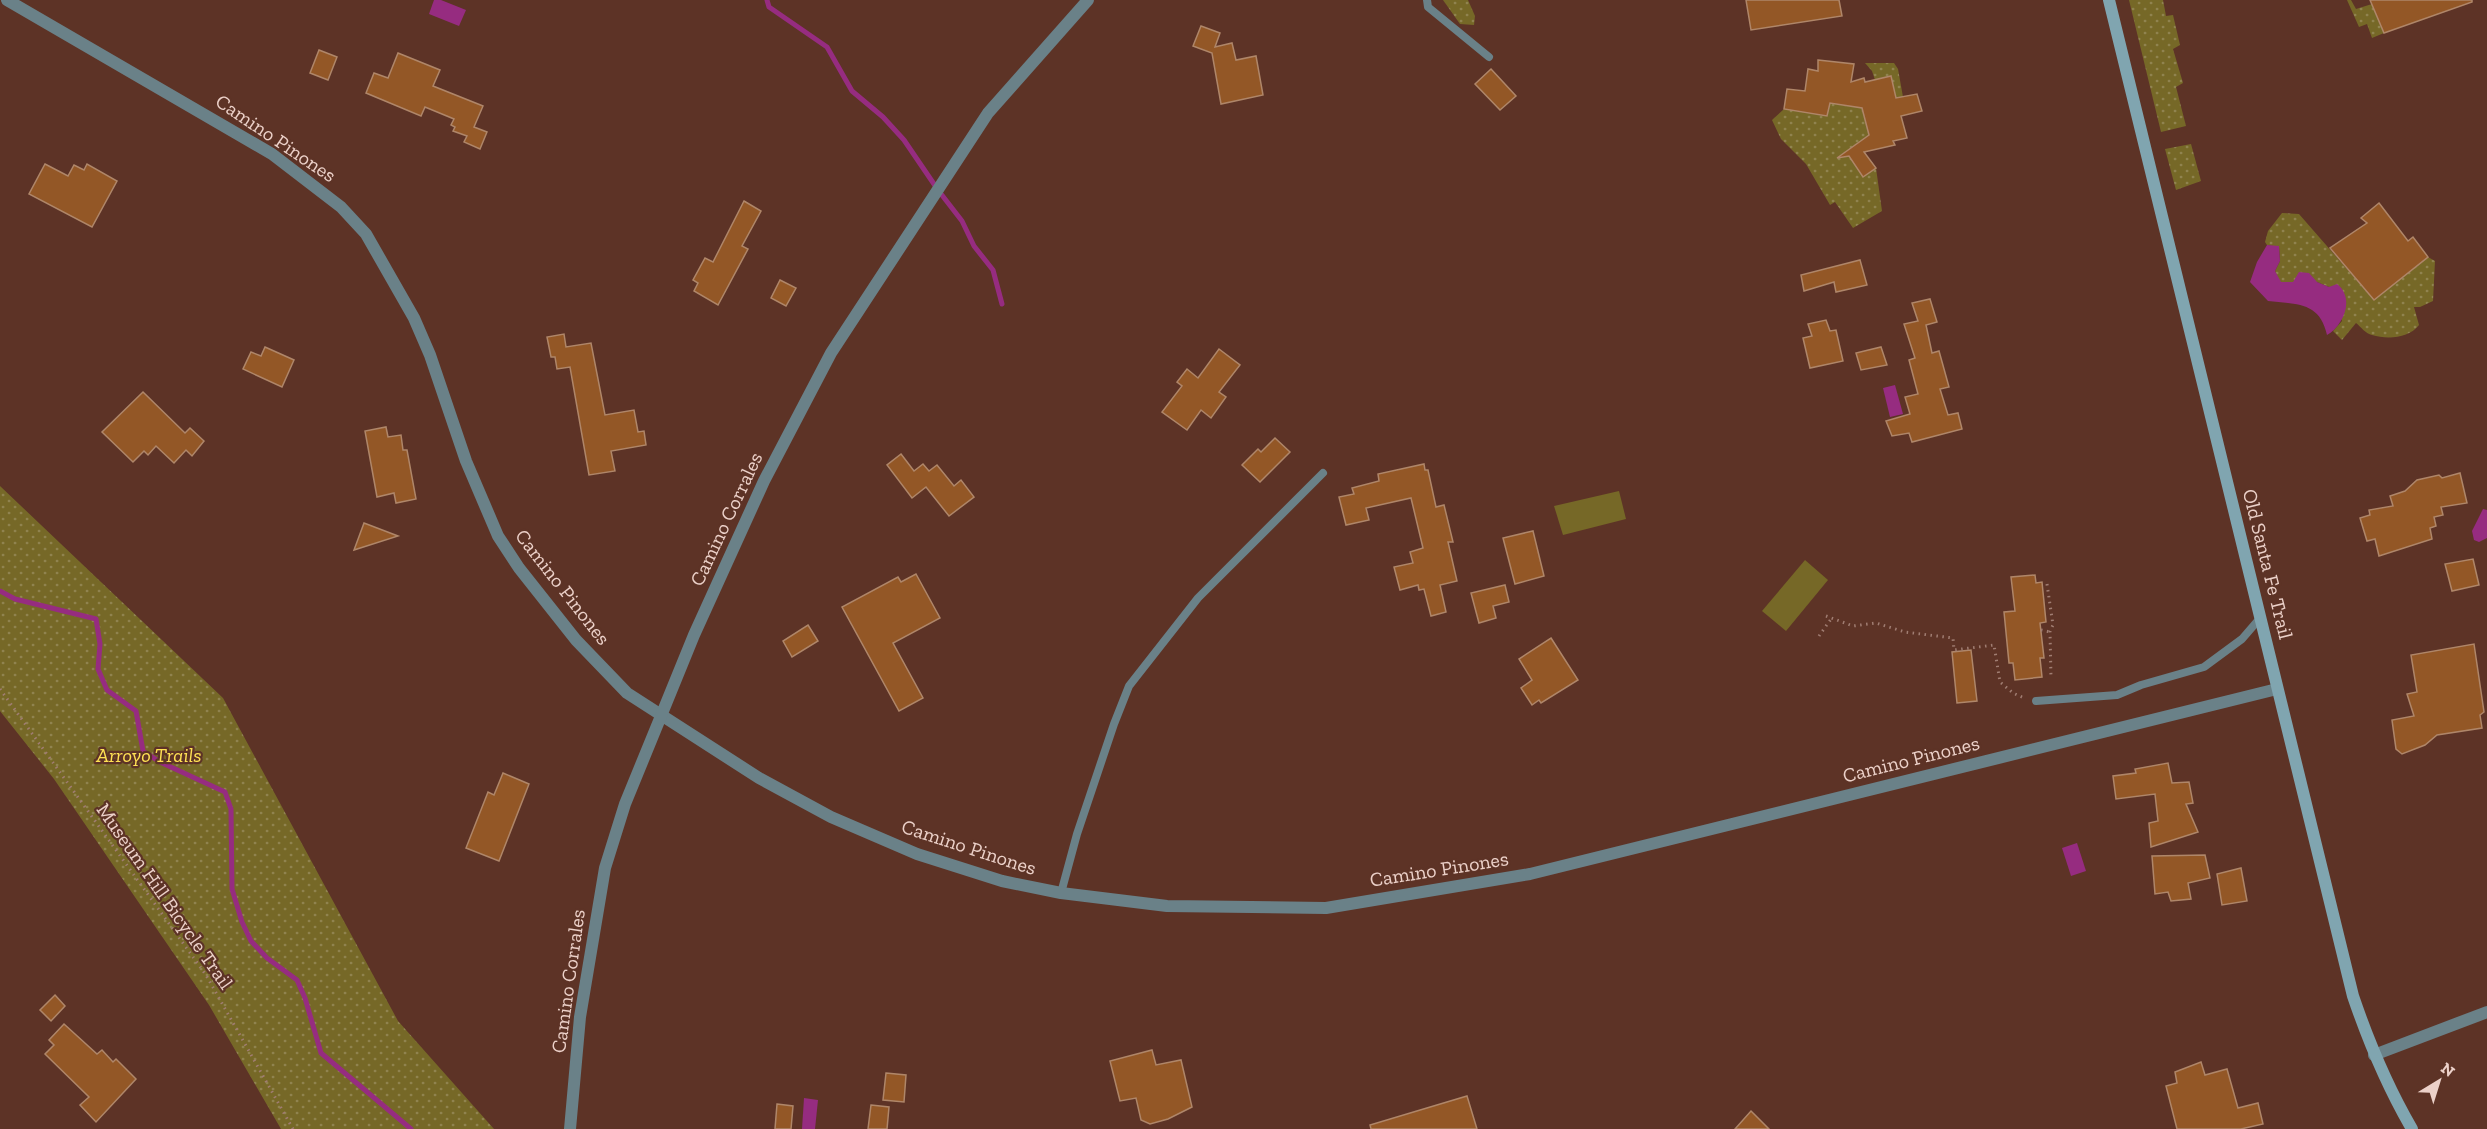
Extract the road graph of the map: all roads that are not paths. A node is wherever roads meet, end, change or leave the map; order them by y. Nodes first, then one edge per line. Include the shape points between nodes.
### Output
1 (7, 0) edge
2 (1088, 0) edge
3 (1427, 0) edge
4 (2109, 0) edge
5 (1489, 57) dead end
6 (1323, 473) dead end
7 (2261, 617) junction
8 (2277, 689) junction
9 (2036, 701) dead end
10 (661, 716) junction
11 (1061, 893) junction
12 (2487, 1012) edge
13 (2374, 1055) junction
14 (570, 1129) edge
15 (2412, 1129) edge

1 - 10 street, Camino Pinones via 272,154 341,207 366,234 414,318 498,536 576,640 627,693
2 - 10 street, Camino Corrales via 988,113 831,353 764,481
3 - 5 lane via 1428,7
4 - 7 street, Old Santa Fe Trail
6 - 11 lane via 1198,598 1129,686 1077,834
7 - 8 street, Old Santa Fe Trail
7 - 9 lane via 2242,639 2204,667 2117,695
8 - 11 street, Camino Pinones via 1530,874 1326,908 1167,906
8 - 13 street, Old Santa Fe Trail via 2353,996
10 - 11 street, Camino Pinones via 759,778 831,817 917,854 1002,881
10 - 14 street, Camino Corrales via 625,804 605,868 580,1017
12 - 13 street
13 - 15 street, Old Santa Fe Trail

